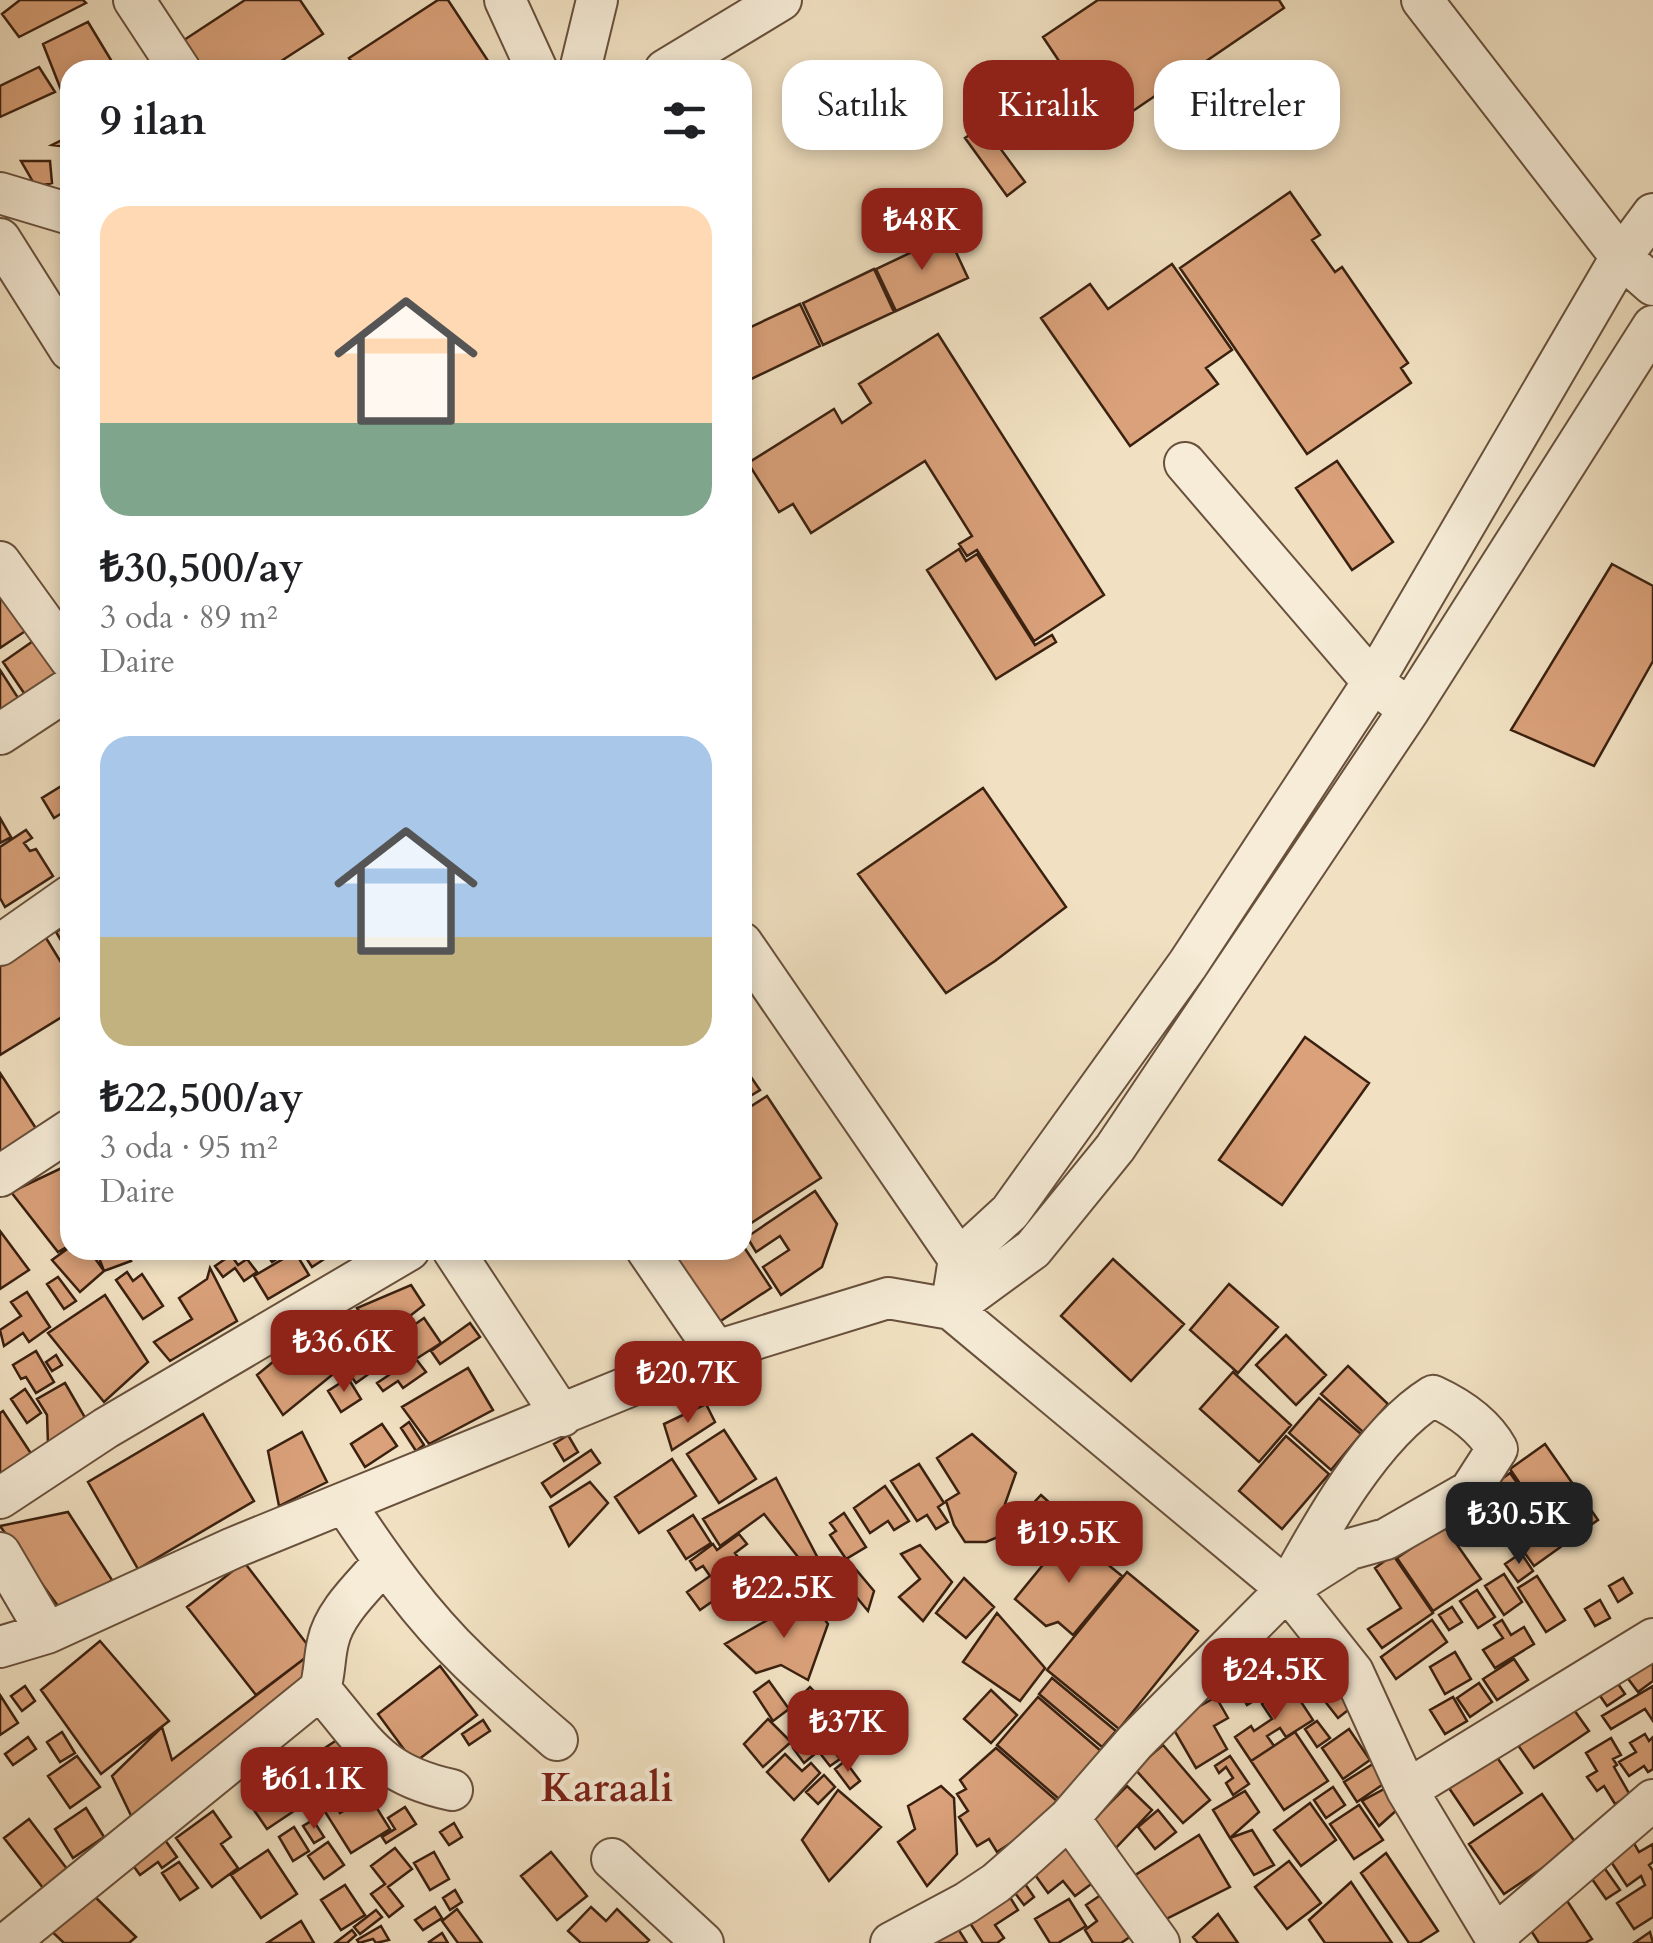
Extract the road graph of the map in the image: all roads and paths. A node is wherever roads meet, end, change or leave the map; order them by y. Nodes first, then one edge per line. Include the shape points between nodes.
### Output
1 (134, 0) edge
2 (597, 0) edge
3 (781, 0) edge
4 (1422, 0) edge
5 (503, 2) edge
6 (173, 60) edge
7 (531, 60) edge
8 (582, 60) edge
9 (682, 60) edge
10 (0, 194) edge
11 (60, 211) edge
12 (1653, 214) edge
13 (0, 238) edge
14 (1622, 257) junction
15 (1653, 285) edge
16 (1653, 326) edge
17 (60, 334) edge
18 (1185, 463) dead end
19 (0, 562) edge
20 (60, 645) edge
21 (1373, 682) junction
22 (60, 695) edge
23 (1408, 710) junction
24 (0, 734) edge
25 (60, 903) edge
26 (0, 945) edge
27 (752, 968) edge
28 (60, 1137) edge
29 (0, 1176) edge
30 (392, 1260) edge
31 (460, 1260) edge
32 (654, 1260) edge
33 (959, 1260) junction
34 (951, 1309) junction
35 (716, 1351) junction
36 (562, 1416) junction
37 (0, 1498) edge
38 (345, 1504) junction
39 (0, 1554) edge
40 (384, 1562) junction
41 (1286, 1589) junction
42 (47, 1633) junction
43 (1653, 1640) edge
44 (0, 1647) edge
45 (320, 1689) junction
46 (557, 1740) dead end
47 (452, 1790) dead end
48 (1406, 1790) junction
49 (1653, 1800) edge
50 (1069, 1818) junction
51 (612, 1859) dead end
52 (8, 1937) edge
53 (1151, 1940) edge
54 (1497, 1940) edge
55 (704, 1943) edge
56 (891, 1943) edge

1 - 6 street
2 - 8 street
3 - 9 street
4 - 14 street
5 - 7 street
10 - 11 street
12 - 14 street
13 - 17 street
14 - 15 street
14 - 21 street
16 - 23 street
18 - 21 street
19 - 20 street
21 - 23 street
21 - 33 street via 1177,980 1010,1212
22 - 24 street
23 - 34 street via 1115,1148 1033,1248
25 - 26 street
27 - 33 street
28 - 29 street
30 - 37 street
31 - 36 street
32 - 35 street
33 - 34 street
34 - 35 street via 888,1298
34 - 41 street
35 - 36 street
36 - 38 street
38 - 40 street
38 - 42 street
39 - 42 street
40 - 45 street via 336,1621
40 - 46 street via 470,1662
41 - 41 street via 1350,1549 1386,1539 1470,1491 1497,1450 1487,1431 1433,1396 1411,1410 1334,1503
41 - 48 street via 1353,1672
41 - 50 street via 1134,1742
42 - 44 street
43 - 48 street
45 - 47 street via 384,1764 422,1784
45 - 52 street
48 - 54 street
49 - 54 street
50 - 53 street
50 - 56 street via 996,1882
51 - 55 street

